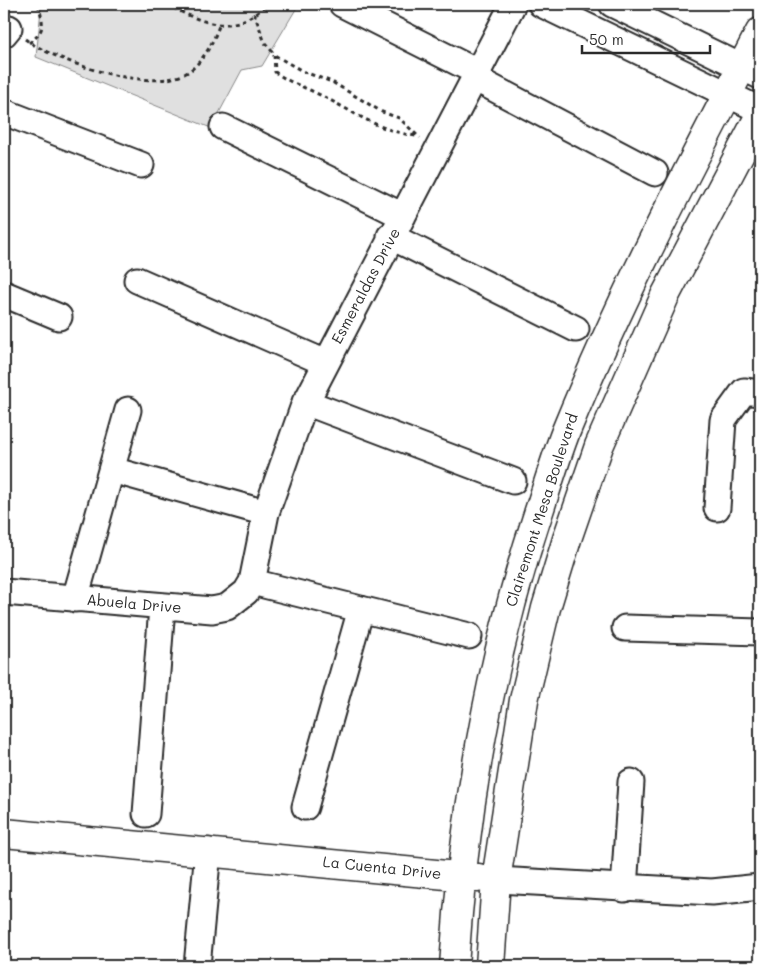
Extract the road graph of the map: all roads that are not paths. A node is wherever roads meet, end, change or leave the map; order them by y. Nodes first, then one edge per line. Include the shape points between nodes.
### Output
1 (342, 4) edge
2 (513, 4) edge
3 (540, 4) edge
4 (612, 4) edge
5 (760, 32) edge
6 (751, 72) edge
7 (475, 75) junction
8 (728, 93) junction
9 (760, 110) edge
10 (4, 112) edge
11 (760, 115) edge
12 (223, 127) dead end
13 (141, 165) dead end
14 (655, 173) dead end
15 (397, 226) junction
16 (137, 280) dead end
17 (4, 294) edge
18 (59, 317) dead end
19 (576, 329) dead end
20 (326, 363) junction
21 (752, 392) edge
22 (305, 402) junction
23 (128, 410) dead end
24 (112, 470) junction
25 (513, 481) dead end
26 (717, 508) dead end
27 (266, 513) junction
28 (252, 582) junction
29 (4, 592) edge
30 (75, 598) junction
31 (162, 606) junction
32 (361, 609) junction
33 (625, 628) dead end
34 (760, 632) edge
35 (469, 636) dead end
36 (631, 782) dead end
37 (305, 807) dead end
38 (146, 814) dead end
39 (4, 833) edge
40 (208, 852) junction
41 (460, 876) junction
42 (496, 880) junction
43 (760, 887) edge
44 (624, 888) junction
45 (197, 966) edge
46 (454, 966) edge
47 (490, 966) edge

1 - 7 street
2 - 7 street, Esmeraldas Drive
3 - 8 street
4 - 6 street
5 - 6 main road, Clairemont Mesa Boulevard
6 - 8 main road, Clairemont Mesa Boulevard
7 - 14 street
7 - 15 street, Esmeraldas Drive
8 - 9 street
8 - 41 main road, Clairemont Mesa Boulevard via 632,281 562,441 512,599 488,693
10 - 13 street
11 - 42 main road via 665,296 596,455 546,608 524,700
12 - 15 street
15 - 19 street
15 - 20 street, Esmeraldas Drive
16 - 20 street
17 - 18 street
20 - 22 street, Esmeraldas Drive
21 - 26 street via 723,420
22 - 25 street
22 - 27 street, Esmeraldas Drive
23 - 24 street
24 - 27 street
24 - 30 street
27 - 28 street, Esmeraldas Drive
28 - 31 street, Abuela Drive via 246,592 227,607 212,610
28 - 32 street
29 - 30 street, Abuela Drive
30 - 31 street, Abuela Drive
31 - 38 street
32 - 35 street
32 - 37 street
33 - 34 street
36 - 44 street
39 - 40 main road, La Cuenta Drive
40 - 41 main road, La Cuenta Drive
40 - 45 street
41 - 42 main road, La Cuenta Drive
41 - 46 main road, Clairemont Mesa Boulevard
42 - 44 street, La Cuenta Drive
42 - 47 main road
43 - 44 street, La Cuenta Drive via 712,892

